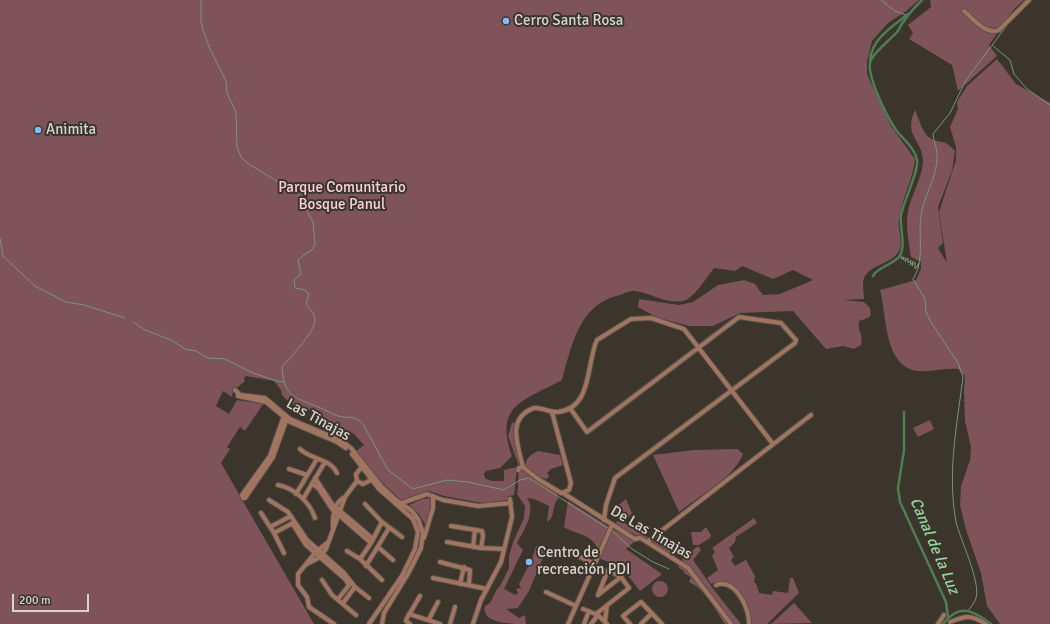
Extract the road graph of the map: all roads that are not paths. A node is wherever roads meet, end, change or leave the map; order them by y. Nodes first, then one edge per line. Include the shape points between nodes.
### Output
1 (1029, 0) edge
2 (964, 11) dead end
3 (698, 347) junction
4 (235, 390) dead end
5 (732, 391) junction
6 (570, 408) junction
7 (552, 412) junction
8 (811, 415) dead end
9 (286, 417) junction
10 (772, 444) junction
11 (300, 449) dead end
12 (317, 459) junction
13 (325, 462) junction
14 (523, 467) junction
15 (361, 468) junction
16 (289, 469) dead end
17 (518, 470) dead end
18 (336, 473) dead end
19 (307, 475) junction
20 (315, 478) junction
21 (371, 480) junction
22 (357, 481) junction
23 (312, 483) junction
24 (278, 485) dead end
25 (563, 493) junction
26 (296, 494) junction
27 (433, 496) junction
28 (345, 497) junction
29 (303, 498) junction
30 (269, 500) dead end
31 (365, 504) dead end
32 (398, 504) junction
33 (335, 508) junction
34 (340, 512) junction
35 (261, 513) dead end
36 (291, 516) junction
37 (315, 518) dead end
38 (604, 520) junction
39 (293, 522) junction
40 (382, 522) junction
41 (429, 524) junction
42 (452, 526) dead end
43 (270, 527) junction
44 (422, 527) junction
45 (389, 528) junction
46 (611, 528) junction
47 (333, 529) junction
48 (475, 530) junction
49 (274, 533) junction
50 (402, 538) dead end
51 (423, 540) junction
52 (372, 541) junction
53 (328, 542) junction
54 (447, 542) dead end
55 (647, 542) junction
56 (473, 547) junction
57 (378, 548) junction
58 (481, 548) junction
59 (504, 549) junction
60 (565, 550) dead end
61 (347, 551) dead end
62 (316, 552) junction
63 (284, 553) dead end
64 (321, 555) junction
65 (360, 559) junction
66 (393, 560) dead end
67 (440, 562) dead end
68 (595, 564) junction
69 (305, 565) junction
70 (366, 566) junction
71 (464, 567) junction
72 (621, 577) junction
73 (433, 578) dead end
74 (322, 580) dead end
75 (382, 580) dead end
76 (350, 584) junction
77 (460, 584) junction
78 (469, 585) junction
79 (716, 585) dead end
80 (355, 587) junction
81 (487, 588) junction
82 (546, 592) dead end
83 (420, 596) dead end
84 (369, 598) dead end
85 (338, 599) junction
86 (438, 602) dead end
87 (343, 603) junction
88 (608, 604) junction
89 (455, 606) dead end
90 (576, 606) junction
91 (589, 611) junction
92 (652, 613) junction
93 (409, 614) junction
94 (356, 615) dead end
95 (597, 615) junction
96 (944, 615) dead end
97 (321, 616) junction
98 (429, 619) junction
99 (370, 622) edge
100 (606, 622) edge
101 (950, 622) dead end
102 (382, 623) edge
103 (326, 624) edge
104 (334, 624) edge
105 (410, 624) edge
106 (440, 624) edge
107 (450, 624) edge
108 (473, 624) edge
109 (568, 624) edge
110 (584, 624) edge
111 (591, 624) edge
112 (630, 624) edge
113 (640, 624) edge
114 (662, 624) edge
115 (731, 624) edge
116 (749, 624) edge
117 (938, 624) edge
118 (986, 624) edge

1 - 2 street via 999,30 993,32 988,31
3 - 5 street
3 - 5 street via 740,317 781,323 795,339 795,343
3 - 6 street via 587,432
3 - 6 street via 682,328 651,318 628,320 597,340 584,392
4 - 9 street, Las Tinajas via 240,395 265,398
5 - 10 street
5 - 38 street via 615,478
6 - 7 street
7 - 14 street via 532,409 522,415 516,424 516,438
7 - 25 street via 571,483 570,490
8 - 10 street
9 - 9 street via 271,454 242,495 243,498 273,457
9 - 15 street, Las Tinajas via 343,445
9 - 32 street, Las Tinajas via 345,444
10 - 55 street
11 - 12 street
12 - 13 street
12 - 19 street
13 - 18 street via 332,466
13 - 20 street
14 - 17 street
14 - 25 street, De Las Tinajas
15 - 21 street, Las Tinajas
15 - 22 street via 356,474
16 - 19 street
19 - 26 street
20 - 23 street
20 - 33 street
21 - 22 street via 363,484
21 - 32 street, Las Tinajas
22 - 28 street
23 - 29 street
23 - 33 street
24 - 26 street
25 - 38 street, De Las Tinajas
26 - 29 street
27 - 32 street via 424,495
27 - 41 street
27 - 59 street via 478,506 510,501 512,517
28 - 33 street
28 - 34 street
29 - 37 street
30 - 36 street
31 - 40 street
32 - 44 street via 415,514
32 - 99 street via 415,521 418,541 402,576
33 - 34 street
33 - 47 street
34 - 47 street
34 - 52 street
35 - 43 street
36 - 39 street
36 - 43 street
38 - 46 street, De Las Tinajas
39 - 49 street
39 - 62 street via 303,541
40 - 45 street
40 - 52 street
41 - 44 street
41 - 51 street
42 - 48 street
43 - 49 street
44 - 51 street
45 - 50 street
45 - 57 street
46 - 55 street, De Las Tinajas
46 - 68 street
47 - 53 street
48 - 56 street
48 - 58 street via 483,533
49 - 63 street
51 - 102 street via 409,572 384,613
52 - 65 street
53 - 62 street
53 - 64 street
54 - 56 street
55 - 115 street, De Las Tinajas via 688,568
56 - 58 street
57 - 66 street
57 - 70 street
58 - 59 street
59 - 81 street via 498,570
60 - 68 street
61 - 65 street
62 - 64 street
62 - 69 street
64 - 69 street
64 - 76 street
65 - 70 street
67 - 71 street
68 - 90 street
69 - 97 street via 299,572 299,587 307,597 309,607
70 - 75 street
71 - 77 street
71 - 78 street via 471,572
72 - 72 street via 599,595 598,595 607,571 610,570
72 - 88 street via 629,588
73 - 77 street
74 - 85 street via 330,593
76 - 80 street
76 - 85 street
77 - 78 street
78 - 81 street
79 - 116 street via 726,586 738,594 746,605
80 - 84 street
80 - 87 street
81 - 108 street
82 - 90 street
83 - 93 street
85 - 87 street
86 - 98 street
87 - 94 street
88 - 95 street
88 - 100 street
89 - 107 street
90 - 91 street
90 - 109 street
91 - 95 street
91 - 110 street
92 - 112 street via 641,602 623,616
92 - 113 street
92 - 114 street
93 - 98 street
93 - 105 street via 406,620
95 - 100 street
95 - 111 street
96 - 117 street
97 - 103 street
97 - 104 street
98 - 106 street
99 - 102 street via 376,619
101 - 118 street via 961,616

